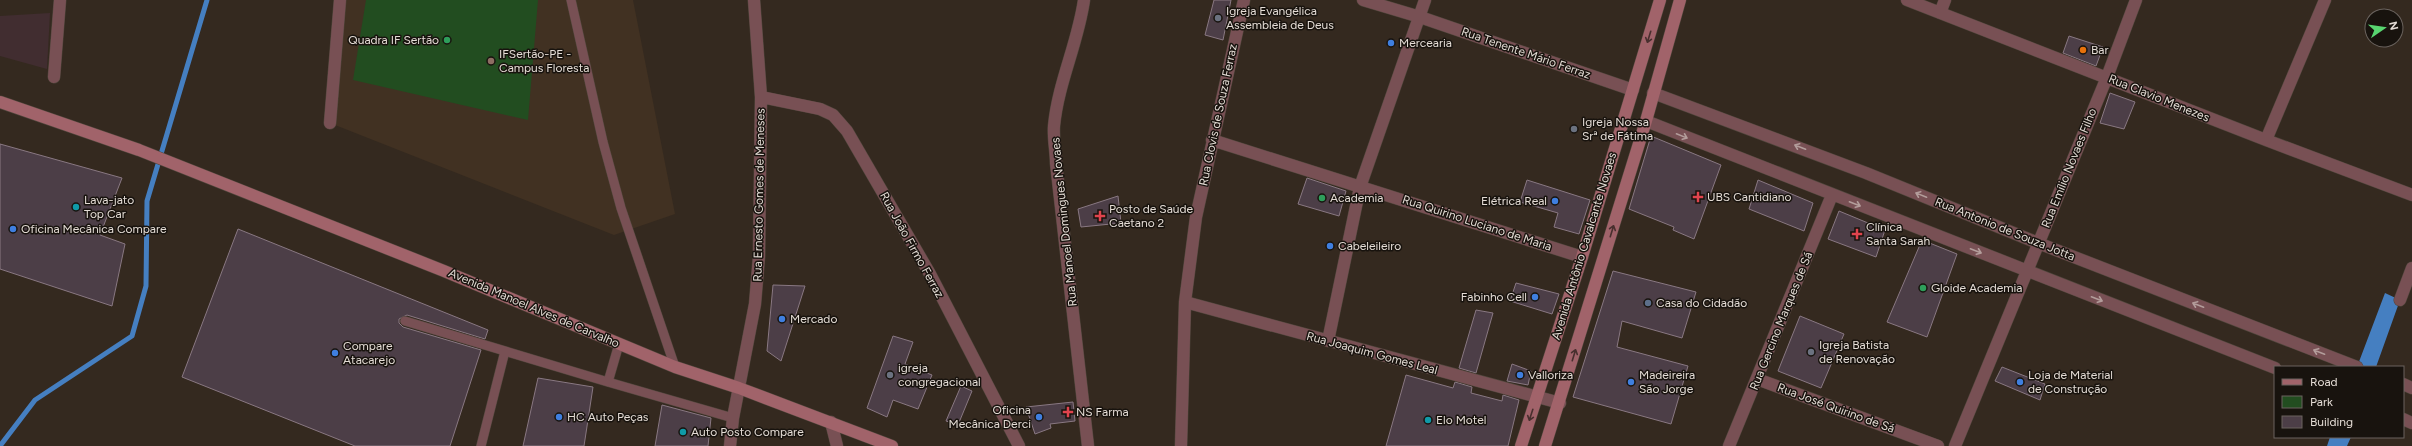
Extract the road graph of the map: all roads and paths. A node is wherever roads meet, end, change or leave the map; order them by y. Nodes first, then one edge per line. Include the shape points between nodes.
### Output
1 (60, 0) edge
2 (340, 0) edge
3 (571, 0) edge
4 (754, 0) edge
5 (1084, 0) edge
6 (1244, 0) edge
7 (1363, 0) edge
8 (1425, 0) edge
9 (1660, 0) edge
10 (1680, 0) edge
11 (1907, 0) edge
12 (1944, 0) edge
13 (2136, 0) edge
14 (2325, 0) edge
15 (1940, 13) junction
16 (1420, 16) junction
17 (54, 77) dead end
18 (2107, 77) junction
19 (1633, 90) junction
20 (1653, 93) junction
21 (761, 97) junction
22 (0, 102) edge
23 (1646, 121) junction
24 (330, 123) dead end
25 (1212, 140) junction
26 (2266, 140) junction
27 (1360, 187) junction
28 (1832, 195) junction
29 (2412, 195) edge
30 (2038, 243) junction
31 (1582, 257) junction
32 (2412, 268) edge
33 (2026, 270) junction
34 (1568, 299) junction
35 (2400, 300) dead end
36 (1185, 302) junction
37 (1588, 308) junction
38 (405, 321) dead end
39 (1328, 341) junction
40 (619, 344) junction
41 (505, 351) junction
42 (2352, 366) edge
43 (675, 367) junction
44 (2274, 368) edge
45 (1757, 379) junction
46 (608, 382) junction
47 (739, 388) junction
48 (1536, 397) junction
49 (1560, 403) junction
50 (733, 418) junction
51 (831, 422) junction
52 (481, 446) edge
53 (730, 446) edge
54 (837, 446) edge
55 (892, 446) edge
56 (1019, 446) edge
57 (1088, 446) edge
58 (1181, 446) edge
59 (1521, 446) edge
60 (1545, 446) edge
61 (1729, 446) edge
62 (1938, 446) edge
63 (1955, 446) edge

1 - 17 street
2 - 24 street
3 - 43 lane via 603,142 621,208
4 - 21 street, Rua Ernesto Gomes de Meneses
5 - 57 street, Rua Manoel Domingues Novaes via 1054,127
6 - 25 street, Rua Clovis de Souza Ferraz
7 - 16 street, Rua Tenente Mário Ferraz
8 - 16 street
9 -> 19 street, Avenida Antônio Cavalcante Novaes
10 - 20 street
11 - 15 street, Rua Clavio Menezes
12 - 15 street
13 - 18 street, Rua Emílio Novaes Filho
14 - 26 street
15 - 18 street, Rua Clavio Menezes
16 - 19 street, Rua Tenente Mário Ferraz
16 - 27 street
18 - 26 street, Rua Clavio Menezes
18 - 30 street, Rua Emílio Novaes Filho
19 - 31 street, Avenida Antônio Cavalcante Novaes
20 - 23 street
30 -> 20 street, Rua Antonio de Souza Jotta via 1866,173
21 - 47 street, Rua Ernesto Gomes de Meneses via 759,256 755,304
21 - 56 street, Rua João Firmo Ferraz via 820,109 833,115 847,131 930,274
22 - 40 street, Avenida Manoel Alves de Carvalho via 140,150
23 -> 28 street
37 -> 23 street
25 - 27 street, Rua Quirino Luciano de Maria
25 - 36 street, Rua Clovis de Souza Ferraz via 1196,217
26 - 29 street, Rua Clavio Menezes
27 - 31 street, Rua Quirino Luciano de Maria
27 - 39 street
28 -> 33 street
28 - 45 street, Rua Gercino Marques de Sá
30 - 33 street, Rua Emílio Novaes Filho
42 -> 30 street, Rua Antonio de Souza Jotta
31 - 34 street, Avenida Antônio Cavalcante Novaes
32 - 35 street
33 -> 44 street
33 - 63 street, Rua Emílio Novaes Filho
34 - 37 street
34 - 48 street, Avenida Antônio Cavalcante Novaes
36 - 39 street, Rua Joaquim Gomes Leal
36 - 58 street, Rua Clovis de Souza Ferraz
49 -> 37 street
38 - 41 lane
39 - 48 street, Rua Joaquim Gomes Leal
40 - 43 street, Avenida Manoel Alves de Carvalho
40 - 46 lane
41 - 46 lane
41 - 52 lane
43 - 47 street, Avenida Manoel Alves de Carvalho
45 - 61 street, Rua Gercino Marques de Sá
45 - 62 street, Rua José Quirino de Sá
46 - 50 lane
47 - 50 street, Rua Ernesto Gomes de Meneses
47 - 51 street, Avenida Manoel Alves de Carvalho
48 - 49 street, Rua Joaquim Gomes Leal
48 -> 59 street, Avenida Antônio Cavalcante Novaes
49 - 60 street
50 - 53 street, Rua Ernesto Gomes de Meneses
51 - 54 street
51 - 55 street, Avenida Manoel Alves de Carvalho

